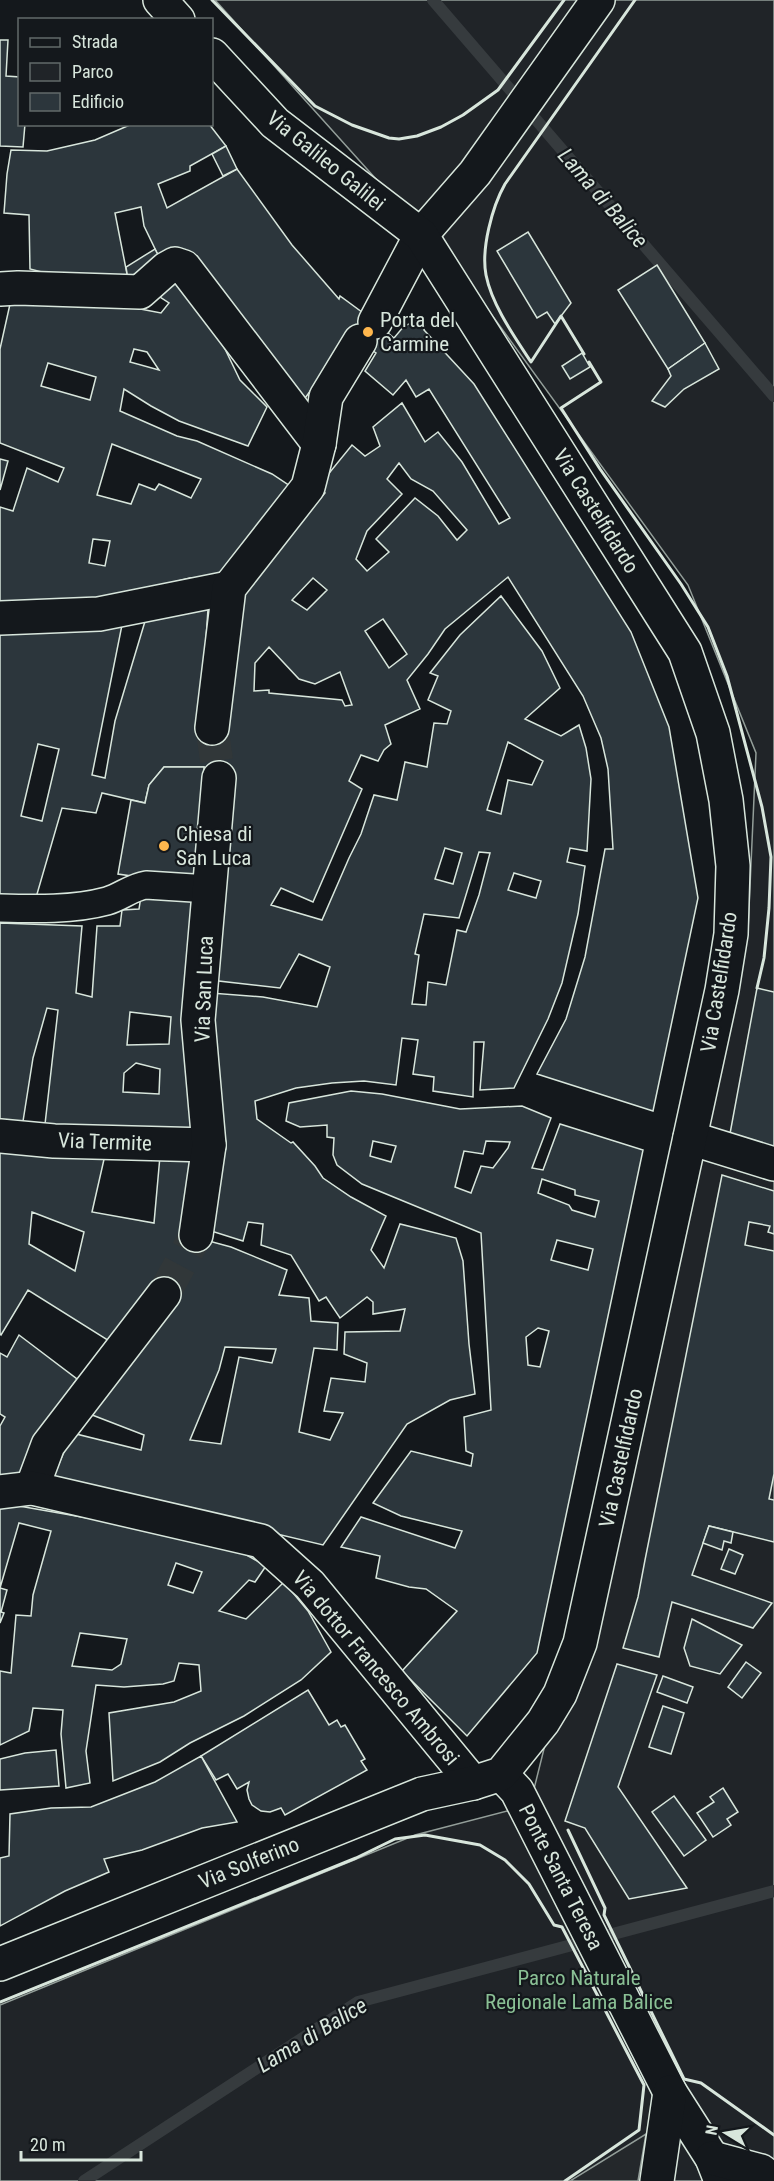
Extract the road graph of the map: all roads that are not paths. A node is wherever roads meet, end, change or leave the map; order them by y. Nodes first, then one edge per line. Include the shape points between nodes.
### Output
1 (160, 0) edge
2 (598, 0) edge
3 (176, 18) edge
4 (213, 56) edge
5 (421, 236) junction
6 (9, 289) edge
7 (319, 444) junction
8 (229, 588) junction
9 (0, 618) edge
10 (212, 728) tunnel mouth
11 (219, 778) tunnel mouth
12 (209, 890) junction
13 (0, 908) edge
14 (0, 1136) edge
15 (690, 1138) junction
16 (210, 1146) junction
17 (774, 1164) edge
18 (196, 1235) tunnel mouth
19 (164, 1294) tunnel mouth
20 (16, 1490) edge
21 (497, 1783) junction
22 (0, 1964) edge
23 (670, 2092) junction
24 (716, 2170) edge
25 (657, 2181) edge
26 (774, 2181) edge

1 - 3 street
2 - 5 street via 475,173
4 - 5 street, Via Galileo Galilei via 274,123
5 - 7 street via 368,332 326,397
5 - 15 street, Via Castelfidardo via 685,652 713,733 733,866 731,934
6 - 7 street via 140,292 166,268 176,264 184,267
7 - 8 street via 308,487
8 - 9 street via 99,614
8 - 10 street
11 - 12 street, Via San Luca
12 - 13 street via 146,885 125,895 81,906
12 - 16 street, Via San Luca via 198,1020
14 - 16 street, Via Termite
15 - 17 street
15 - 21 street, Via Castelfidardo via 580,1643 543,1722
16 - 18 street, Via San Luca
19 - 20 street
20 - 21 street, Via dottor Francesco Ambrosi via 261,1540 310,1585
21 - 22 street, Via Solferino via 422,1794
21 - 23 street, Ponte Santa Teresa
23 - 24 street, Ponte Santa Teresa
23 - 25 street
24 - 26 street via 761,2171

